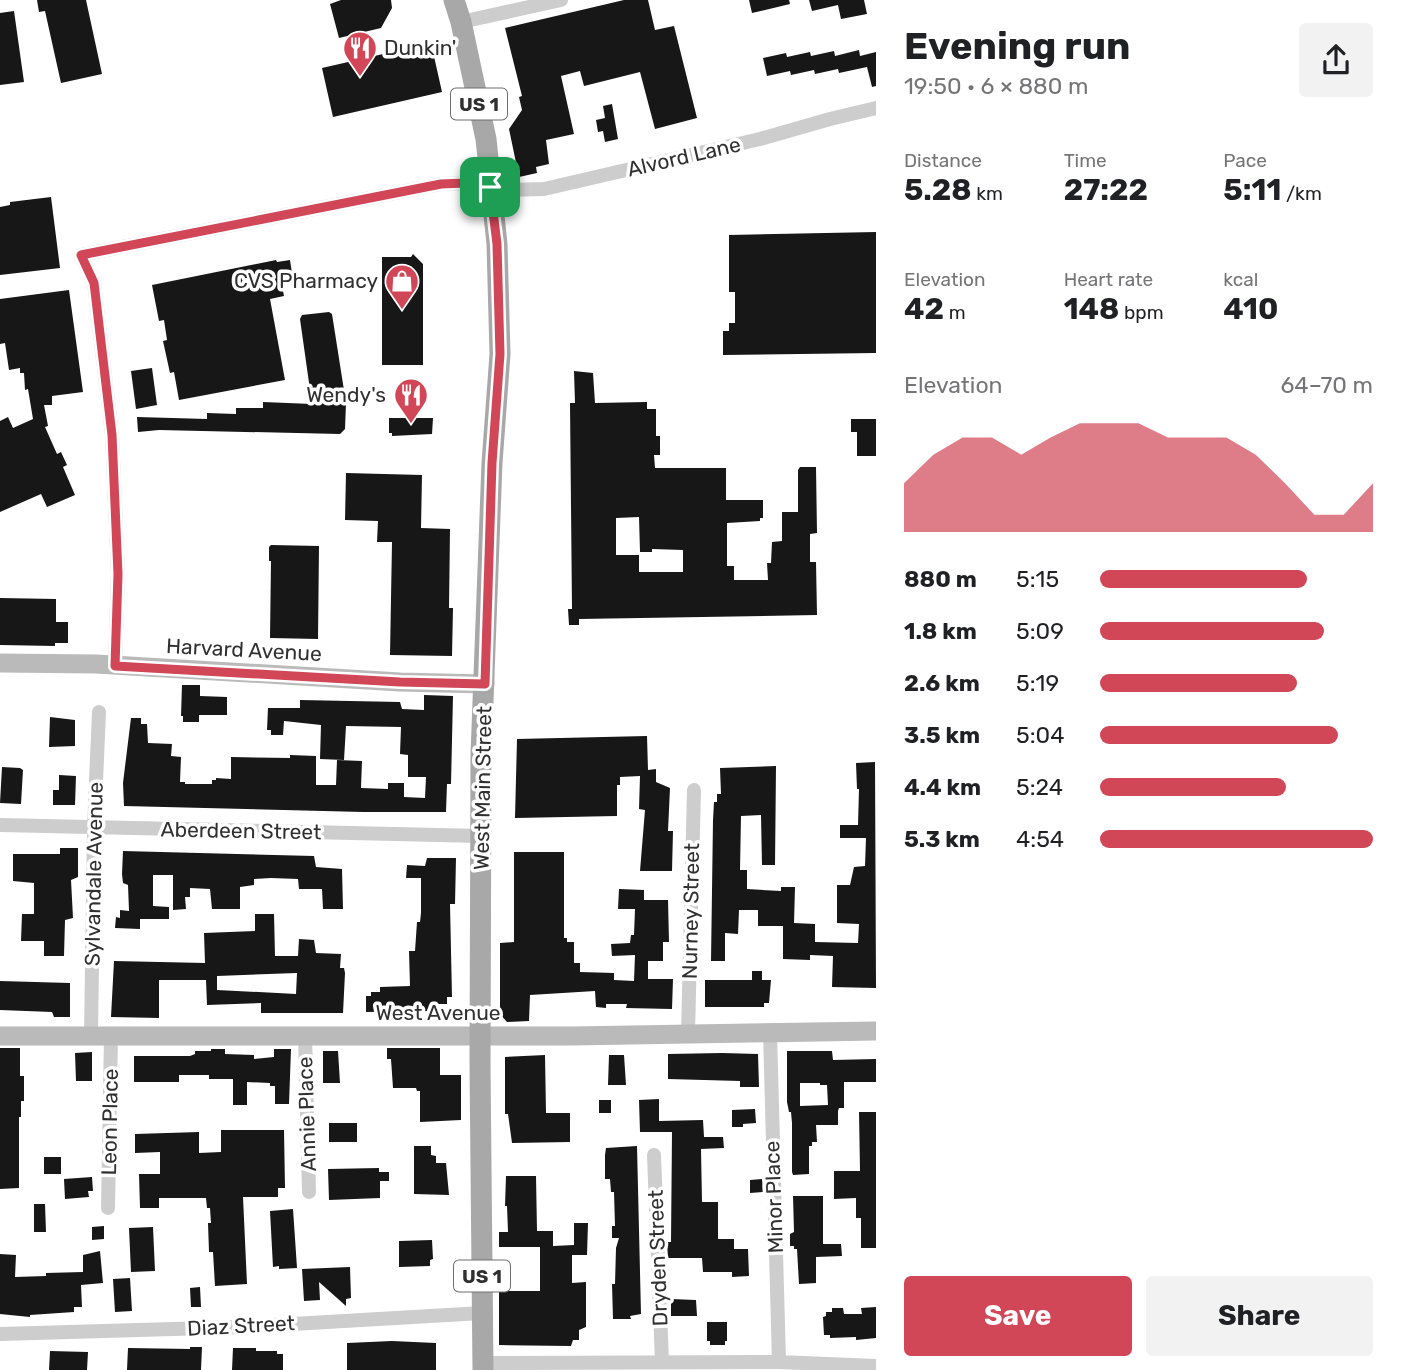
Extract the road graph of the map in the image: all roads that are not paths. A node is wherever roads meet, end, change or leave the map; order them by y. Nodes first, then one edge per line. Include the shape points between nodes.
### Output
1 (454, 0) edge
2 (561, 0) edge
3 (461, 22) junction
4 (876, 108) edge
5 (490, 187) junction
6 (0, 663) edge
7 (115, 666) junction
8 (485, 684) junction
9 (99, 712) dead end
10 (694, 790) dead end
11 (0, 825) edge
12 (94, 828) junction
13 (481, 836) junction
14 (876, 1031) edge
15 (770, 1032) junction
16 (688, 1033) junction
17 (111, 1035) junction
18 (305, 1035) junction
19 (0, 1036) edge
20 (91, 1036) junction
21 (480, 1036) junction
22 (653, 1155) dead end
23 (309, 1192) dead end
24 (108, 1208) dead end
25 (482, 1313) junction
26 (0, 1334) edge
27 (662, 1362) junction
28 (779, 1362) junction
29 (483, 1366) edge
30 (876, 1366) edge

1 - 3 main road, West Main Street / US 1
2 - 3 street
3 - 5 main road, West Main Street / US 1 via 486,139
4 - 5 street, Alvord Lane via 544,190
5 - 7 street, Alvord Lane via 441,184 81,255 94,283 111,422 117,522
5 - 8 main road, West Main Street / US 1 via 497,244 500,354
6 - 7 main road, Harvard Avenue
7 - 8 main road, Harvard Avenue
8 - 13 main road, West Main Street / US 1
9 - 12 street, Sylvandale Avenue
10 - 16 street, Nurney Street
11 - 12 street, Aberdeen Street
12 - 13 street, Aberdeen Street
12 - 20 street, Sylvandale Avenue
13 - 21 main road, West Main Street / US 1
14 - 15 main road, West Avenue
15 - 16 main road, West Avenue
15 - 28 street, Minor Place
16 - 21 main road, West Avenue
17 - 18 main road, West Avenue
17 - 20 main road, West Avenue
17 - 24 street, Leon Place
18 - 21 main road, West Avenue
18 - 23 street, Annie Place
19 - 20 main road, West Avenue
21 - 25 main road, West Main Street / US 1
22 - 27 street, Dryden Street
25 - 26 street, Diaz Street via 242,1327
25 - 29 main road, West Main Street / US 1
27 - 28 street
27 - 29 street
28 - 30 street

